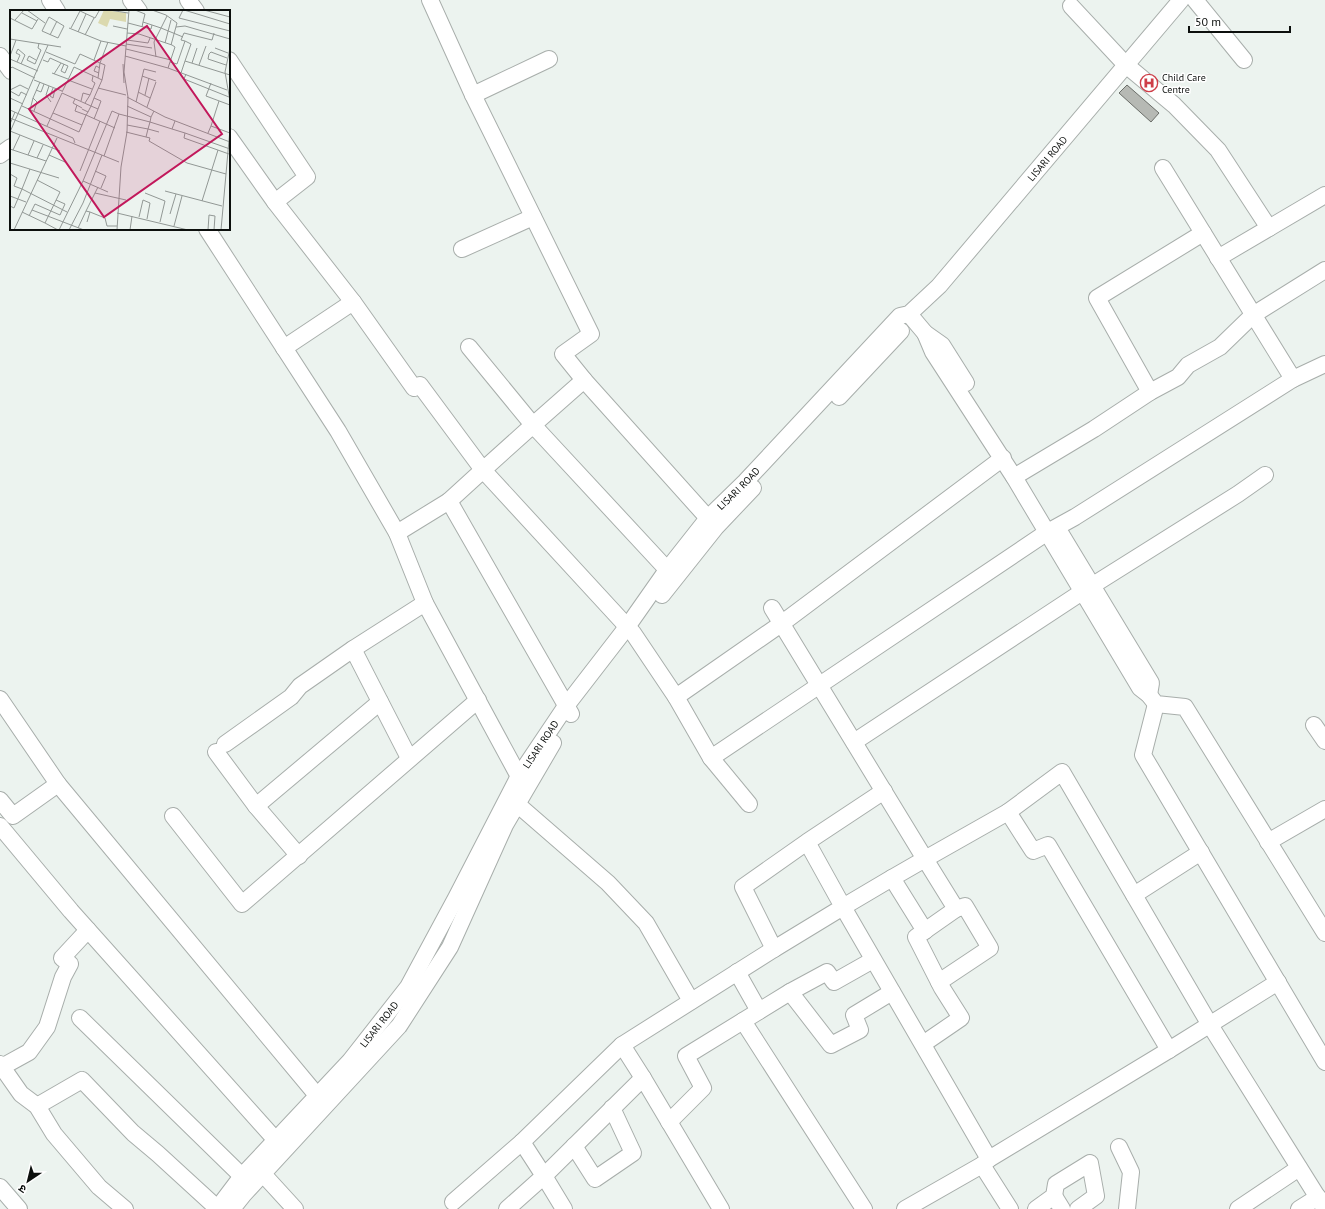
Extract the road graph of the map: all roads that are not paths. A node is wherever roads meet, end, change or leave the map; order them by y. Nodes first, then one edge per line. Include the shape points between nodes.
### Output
1 (50, 0) edge
2 (131, 0) edge
3 (188, 0) edge
4 (430, 0) edge
5 (1181, 0) edge
6 (1195, 0) edge
7 (1071, 6) dead end
8 (56, 10) edge
9 (137, 10) edge
10 (195, 10) edge
11 (0, 56) edge
12 (549, 59) dead end
13 (1244, 60) dead end
14 (230, 62) edge
15 (1126, 65) junction
16 (10, 70) edge
17 (473, 95) junction
18 (230, 139) edge
19 (10, 148) edge
20 (0, 155) edge
21 (1163, 168) dead end
22 (1325, 195) edge
23 (275, 202) junction
24 (533, 217) junction
25 (1269, 228) junction
26 (208, 230) edge
27 (1203, 233) junction
28 (462, 249) dead end
29 (1218, 258) junction
30 (1325, 270) edge
31 (353, 302) junction
32 (910, 314) junction
33 (1253, 315) junction
34 (469, 347) dead end
35 (284, 348) junction
36 (1325, 364) edge
37 (1293, 379) junction
38 (584, 380) junction
39 (964, 390) junction
40 (1150, 392) junction
41 (533, 425) junction
42 (1002, 458) junction
43 (483, 470) junction
44 (1019, 474) junction
45 (1264, 476) dead end
46 (449, 501) junction
47 (712, 523) junction
48 (1051, 530) junction
49 (397, 533) junction
50 (671, 574) junction
51 (1087, 589) junction
52 (426, 603) junction
53 (772, 608) dead end
54 (781, 624) junction
55 (630, 630) junction
56 (354, 649) junction
57 (819, 685) junction
58 (676, 696) junction
59 (0, 699) edge
60 (478, 700) junction
61 (1153, 700) junction
62 (380, 702) junction
63 (568, 710) junction
64 (1314, 725) dead end
65 (1325, 741) edge
66 (854, 742) junction
67 (409, 758) junction
68 (712, 758) junction
69 (522, 782) junction
70 (58, 784) junction
71 (884, 791) junction
72 (0, 800) edge
73 (517, 804) junction
74 (749, 804) dead end
75 (256, 806) junction
76 (1325, 809) edge
77 (1008, 812) junction
78 (13, 816) junction
79 (172, 816) dead end
80 (0, 826) edge
81 (807, 842) junction
82 (1268, 842) junction
83 (1201, 852) junction
84 (299, 856) junction
85 (925, 859) junction
86 (892, 878) junction
87 (1134, 895) junction
88 (843, 907) junction
89 (956, 909) junction
90 (88, 930) junction
91 (924, 931) junction
92 (1325, 933) edge
93 (774, 949) junction
94 (873, 960) junction
95 (738, 972) junction
96 (939, 982) junction
97 (1278, 982) junction
98 (790, 992) junction
99 (892, 992) junction
100 (692, 1001) junction
101 (759, 1011) junction
102 (80, 1018) dead end
103 (743, 1021) junction
104 (1210, 1024) junction
105 (923, 1044) junction
106 (622, 1045) junction
107 (1169, 1050) junction
108 (1325, 1062) edge
109 (1, 1067) edge
110 (643, 1078) junction
111 (322, 1101) junction
112 (37, 1106) junction
113 (612, 1108) junction
114 (669, 1122) junction
115 (522, 1142) junction
116 (280, 1145) junction
117 (574, 1146) junction
118 (1119, 1147) dead end
119 (986, 1162) junction
120 (1299, 1168) junction
121 (544, 1176) junction
122 (252, 1179) junction
123 (0, 1186) edge
124 (453, 1202) dead end
125 (1058, 1203) edge
126 (1321, 1203) edge
127 (19, 1209) edge
128 (125, 1209) edge
129 (221, 1209) edge
130 (295, 1209) edge
131 (507, 1209) edge
132 (564, 1209) edge
133 (721, 1209) edge
134 (864, 1209) edge
135 (905, 1209) edge
136 (1010, 1209) edge
137 (1036, 1209) edge
138 (1078, 1209) edge
139 (1127, 1209) edge
140 (1238, 1209) edge
141 (1299, 1209) edge

1 - 8 street
2 - 9 street
3 - 10 street
4 - 17 street
5 - 15 street, LISARI ROAD
6 - 13 street
7 - 15 street
11 - 16 street
12 - 17 street
14 - 23 street via 307,177
15 - 25 street via 1174,105 1218,150
15 - 32 street, LISARI ROAD via 939,286
17 - 24 street
18 - 23 street
19 - 20 street
21 - 27 street
22 - 25 street
23 - 31 street
24 - 28 street
24 - 38 street via 591,334 564,354
25 - 29 street
26 - 35 street
27 - 29 street
27 - 40 street via 1097,298
29 - 33 street
30 - 33 street
31 - 35 street
31 - 43 street via 414,388 420,385
32 - 39 street via 925,333 933,352
32 - 47 street, LISARI ROAD via 900,316 745,482
33 - 37 street
33 - 40 street via 1220,347 1188,365 1178,377
34 - 41 street
35 - 49 street via 338,431
36 - 37 street
37 - 48 street
38 - 41 street
38 - 47 street
39 - 42 street
39 - 44 street
40 - 44 street
41 - 43 street
41 - 50 street
42 - 44 street
42 - 54 street
43 - 46 street
43 - 55 street
44 - 48 street
45 - 51 street
46 - 49 street
46 - 63 street
47 - 50 street, LISARI ROAD
48 - 51 street
48 - 57 street
49 - 52 street
50 - 55 street, LISARI ROAD
51 - 61 street via 1136,671 1140,688
51 - 66 street
52 - 56 street
52 - 60 street
53 - 54 street
54 - 57 street
54 - 58 street
55 - 58 street
55 - 63 street, LISARI ROAD
56 - 62 street
56 - 75 street via 300,686 291,697 221,748
57 - 66 street
57 - 68 street
58 - 68 street
59 - 70 street
60 - 67 street
60 - 69 street
61 - 82 street via 1185,707
61 - 83 street via 1143,755
62 - 67 street
62 - 75 street
63 - 69 street, LISARI ROAD
64 - 65 street
66 - 71 street
67 - 84 street
68 - 74 street
69 - 73 street, LISARI ROAD
69 - 111 street, LISARI ROAD via 408,987
70 - 78 street
70 - 111 street
71 - 81 street
71 - 85 street
72 - 78 street
73 - 100 street via 608,883 646,923
73 - 111 street, LISARI ROAD via 450,947 399,1026
75 - 84 street
76 - 82 street
77 - 85 street
77 - 87 street via 1062,772
77 - 107 street via 1033,851 1048,845
78 - 80 street
79 - 84 street via 242,904
80 - 90 street
81 - 88 street
81 - 93 street via 743,888
82 - 92 street
83 - 87 street
83 - 97 street
85 - 86 street
85 - 89 street
86 - 88 street
86 - 91 street
87 - 104 street
88 - 93 street
88 - 94 street
89 - 91 street
89 - 96 street via 965,906 990,948
90 - 109 street via 62,958 70,964 63,976 48,1027 29,1052
90 - 116 street
91 - 96 street via 916,937
93 - 95 street
94 - 98 street via 834,982 827,972
94 - 99 street
95 - 100 street
95 - 101 street
96 - 105 street via 961,1018
97 - 104 street
97 - 108 street
98 - 99 street via 831,1045 860,1030 854,1015
98 - 101 street
99 - 105 street
100 - 106 street
101 - 103 street
102 - 122 street
103 - 114 street via 686,1056 703,1088
103 - 134 street
104 - 107 street
104 - 120 street
105 - 119 street
106 - 110 street
106 - 115 street
107 - 119 street
109 - 112 street via 21,1094
110 - 113 street
110 - 114 street
111 - 116 street, LISARI ROAD
112 - 128 street via 54,1134 99,1187
112 - 129 street via 82,1080 133,1133
113 - 117 street
113 - 117 street via 633,1153 595,1179
114 - 133 street
115 - 121 street
115 - 124 street
116 - 122 street, LISARI ROAD
117 - 121 street
118 - 139 street via 1132,1172
119 - 135 street
119 - 136 street
120 - 126 street
120 - 140 street
121 - 131 street
121 - 132 street
122 - 129 street, LISARI ROAD
122 - 130 street
123 - 127 street
125 - 137 street
125 - 138 street via 1056,1184 1090,1163 1096,1196
126 - 141 street

